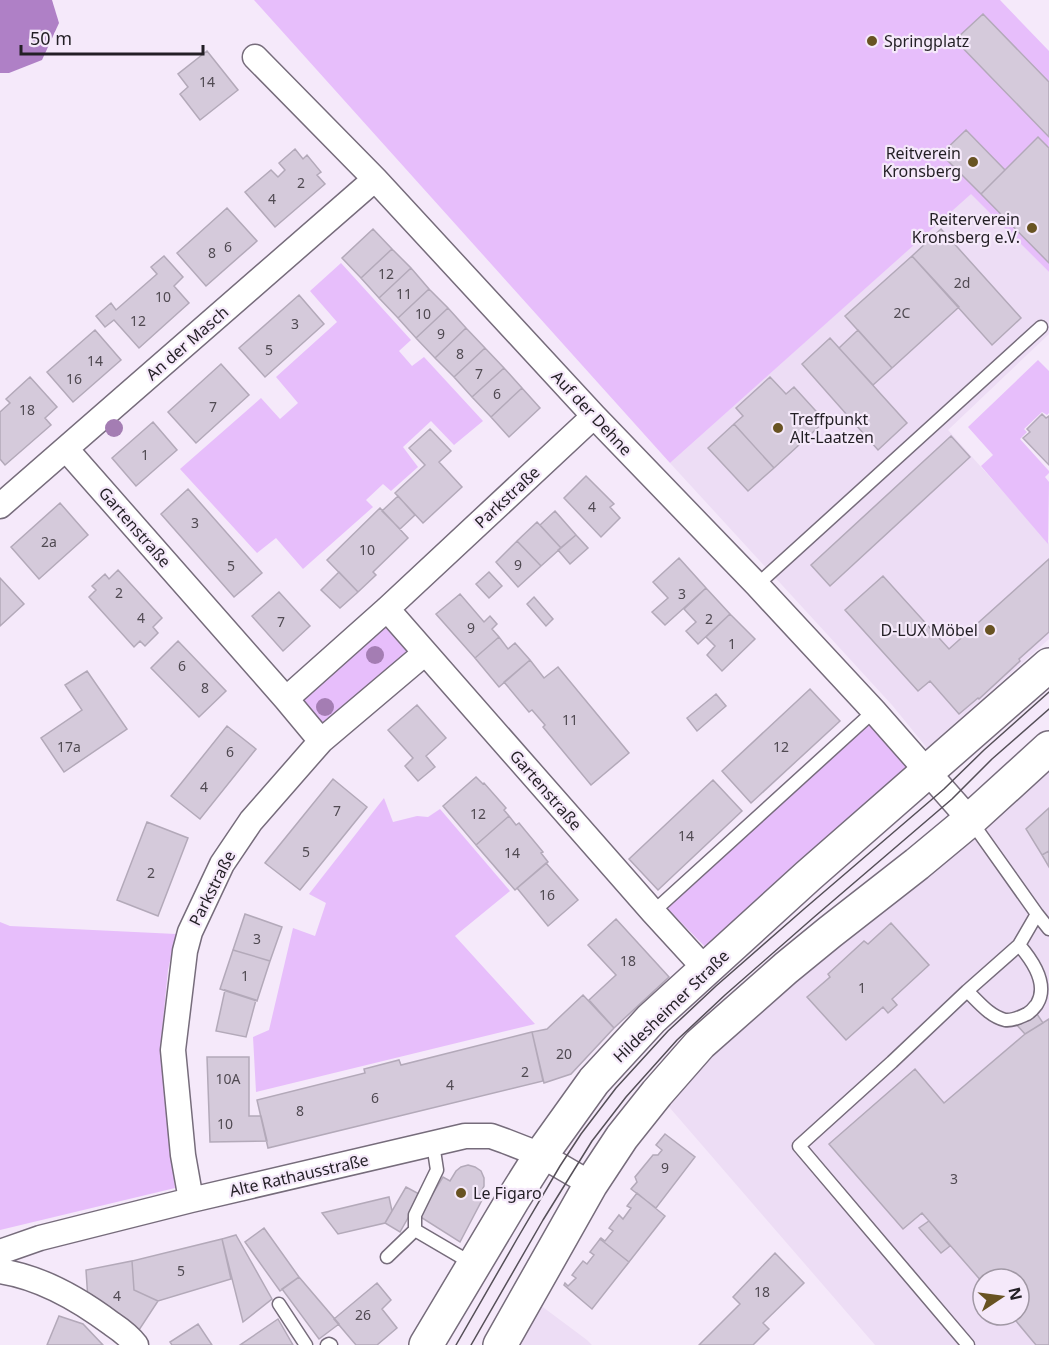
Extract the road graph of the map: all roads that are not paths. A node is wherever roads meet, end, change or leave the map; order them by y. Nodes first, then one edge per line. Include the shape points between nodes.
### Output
1 (255, 57) dead end
2 (375, 179) junction
3 (1041, 327) dead end
4 (594, 416) junction
5 (66, 449) junction
6 (0, 507) edge
7 (757, 585) junction
8 (387, 609) junction
9 (424, 653) junction
10 (1049, 665) edge
11 (286, 699) junction
12 (874, 711) junction
13 (321, 741) junction
14 (1049, 748) edge
15 (928, 770) junction
16 (970, 820) junction
17 (653, 912) junction
18 (1037, 914) junction
19 (1049, 929) edge
20 (1019, 945) junction
21 (706, 970) junction
22 (968, 991) junction
23 (433, 1144) junction
24 (541, 1155) junction
25 (591, 1184) junction
26 (191, 1200) junction
27 (415, 1230) junction
28 (0, 1252) edge
29 (387, 1257) dead end
30 (474, 1265) junction
31 (0, 1271) edge
32 (279, 1304) dead end
33 (136, 1345) edge
34 (306, 1345) edge
35 (426, 1345) edge
36 (500, 1345) edge
37 (968, 1345) edge

1 - 2 street, Auf der Dehne
2 - 4 street, Auf der Dehne
2 - 5 street, An der Masch
3 - 7 lane
4 - 7 street, Auf der Dehne
4 - 8 street, Parkstraße
5 - 6 street, An der Masch
5 - 11 street, Gartenstraße
7 - 12 street, Auf der Dehne
8 - 9 street, Gartenstraße
8 - 11 street, Parkstraße
9 - 13 street, Parkstraße
9 - 17 street, Gartenstraße
10 - 15 main road, Hildesheimer Straße
11 - 13 street, Gartenstraße
12 - 15 street, Auf der Dehne
12 - 17 lane
13 - 26 street, Parkstraße via 251,821 222,864 190,932 173,1050
14 - 16 main road
15 - 16 street
15 - 21 main road, Hildesheimer Straße
16 - 18 lane
16 - 25 main road via 786,968 700,1044 622,1137
17 - 21 street, Gartenstraße
18 - 19 lane
18 - 20 lane
20 - 22 lane
20 - 22 lane via 1038,970 1042,986 1040,1000 1031,1012 1005,1020 991,1013
21 - 24 main road, Hildesheimer Straße via 651,1019 594,1081
22 - 37 lane via 799,1146
23 - 24 street, Alte Rathausstraße via 465,1136 491,1136
23 - 26 street, Alte Rathausstraße
23 - 27 lane via 437,1170 415,1215
24 - 25 street, Alte Rathausstraße
24 - 30 main road, Hildesheimer Straße
25 - 36 main road
26 - 28 street, Alte Rathausstraße via 40,1238
27 - 29 lane
27 - 30 lane
30 - 35 main road, Hildesheimer Straße
31 - 33 street via 47,1284 90,1307
32 - 34 lane

